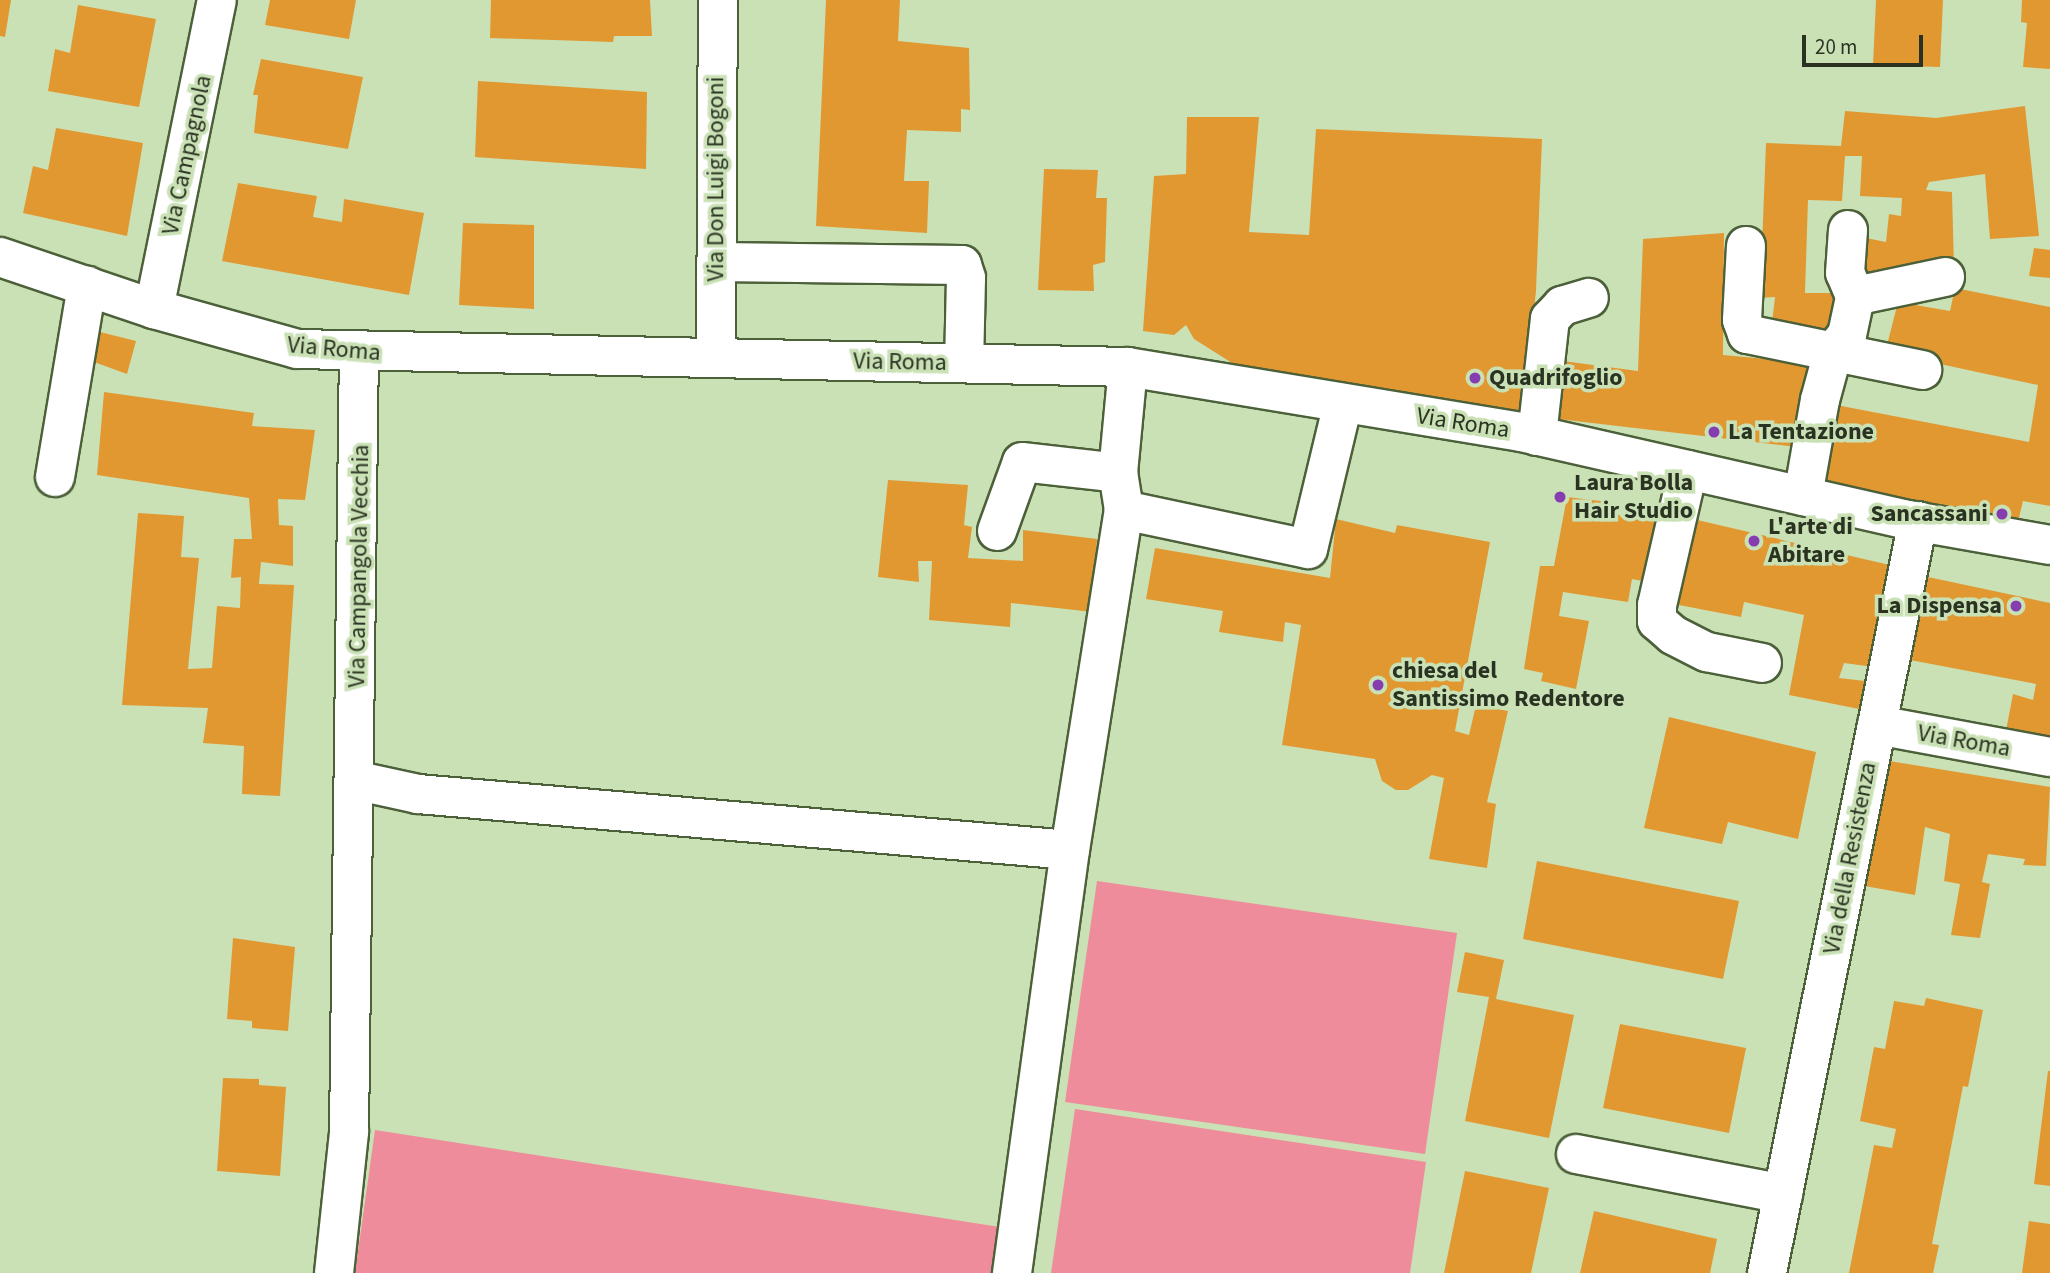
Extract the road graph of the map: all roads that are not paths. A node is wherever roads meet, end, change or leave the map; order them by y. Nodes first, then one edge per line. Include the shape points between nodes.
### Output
1 (217, 0) edge
2 (718, 0) edge
3 (1848, 230) dead end
4 (1746, 246) dead end
5 (0, 257) edge
6 (716, 262) junction
7 (1945, 277) dead end
8 (87, 286) junction
9 (1855, 296) junction
10 (1589, 298) dead end
11 (154, 310) junction
12 (359, 352) junction
13 (1833, 352) junction
14 (716, 357) junction
15 (964, 363) junction
16 (1128, 367) junction
17 (1922, 370) dead end
18 (1343, 402) junction
19 (1537, 436) junction
20 (1688, 470) junction
21 (55, 477) dead end
22 (1121, 492) junction
23 (1802, 496) junction
24 (1918, 522) junction
25 (997, 531) dead end
26 (2050, 545) edge
27 (1762, 663) dead end
28 (1877, 725) junction
29 (2050, 757) edge
30 (354, 780) junction
31 (1070, 850) junction
32 (1576, 1154) dead end
33 (1783, 1194) junction
34 (334, 1273) edge
35 (1012, 1273) edge
36 (1767, 1273) edge

1 - 11 street, Via Campagnola
2 - 6 street, Via Don Luigi Bogoni
3 - 9 street via 1845,273
4 - 13 street via 1742,320 1747,334
5 - 8 street, Via Roma
6 - 14 street, Via Don Luigi Bogoni
6 - 15 street via 962,265 966,278
7 - 9 street
8 - 11 street, Via Roma
8 - 21 street
9 - 13 street via 1847,335
10 - 19 street via 1562,306 1550,319
11 - 12 street, Via Roma via 297,349
12 - 14 street, Via Roma
12 - 30 street, Via Campangola Vecchia
13 - 17 street
13 - 23 street
14 - 15 street, Via Roma
15 - 16 street, Via Roma
16 - 18 street, Via Roma
16 - 22 street
18 - 19 street, Via Roma
18 - 22 street via 1308,549
19 - 20 street, Via Roma
20 - 23 street, Via Roma
20 - 27 street via 1657,621 1672,635 1707,652
22 - 25 street via 1022,462
22 - 31 street
23 - 24 street, Via Roma
24 - 26 street, Via Roma
24 - 28 street, Via della Resistenza
28 - 29 street, Via Roma
28 - 33 street, Via della Resistenza
30 - 31 street via 418,794
30 - 34 street, Via Campangola Vecchia via 349,1132
31 - 35 street
32 - 33 street
33 - 36 street, Via della Resistenza

